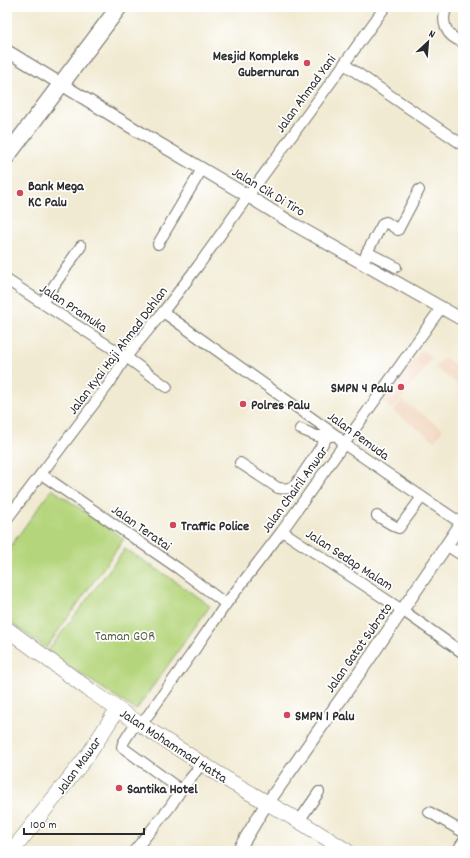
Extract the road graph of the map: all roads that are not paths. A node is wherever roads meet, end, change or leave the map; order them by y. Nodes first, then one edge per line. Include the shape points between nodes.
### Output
1 (119, 7) edge
2 (385, 7) edge
3 (447, 7) edge
4 (463, 42) edge
5 (7, 51) edge
6 (344, 64) junction
7 (61, 84) junction
8 (463, 145) edge
9 (7, 156) edge
10 (202, 169) junction
11 (419, 190) dead end
12 (248, 196) junction
13 (158, 244) dead end
14 (81, 246) dead end
15 (368, 252) junction
16 (363, 263) junction
17 (396, 267) dead end
18 (7, 280) edge
19 (42, 303) junction
20 (441, 308) junction
21 (163, 312) junction
22 (463, 320) edge
23 (126, 357) junction
24 (167, 387) dead end
25 (300, 429) dead end
26 (332, 436) junction
27 (344, 444) junction
28 (240, 463) dead end
29 (41, 474) junction
30 (422, 498) junction
31 (377, 516) dead end
32 (7, 519) edge
33 (462, 522) edge
34 (282, 531) junction
35 (446, 545) junction
36 (463, 556) edge
37 (226, 604) junction
38 (402, 610) junction
39 (7, 629) edge
40 (7, 637) edge
41 (463, 653) edge
42 (45, 661) junction
43 (112, 716) junction
44 (137, 727) junction
45 (197, 770) junction
46 (181, 790) junction
47 (319, 792) dead end
48 (265, 807) junction
49 (429, 812) dead end
50 (299, 821) junction
51 (463, 832) edge
52 (463, 842) edge
53 (12, 851) edge
54 (134, 851) edge
55 (238, 851) edge
56 (330, 851) edge
57 (347, 851) edge
58 (457, 851) edge

1 - 7 highway
2 - 6 street, Jalan Ahmad Yani
3 - 4 street via 444,22 448,32
5 - 7 street, Jalan Cik Di Tiro
6 - 8 street
6 - 12 street, Jalan Ahmad Yani
7 - 9 highway
7 - 10 street, Jalan Cik Di Tiro
10 - 12 street, Jalan Cik Di Tiro
10 - 13 street
11 - 15 street via 398,230 386,222 383,223
12 - 16 street, Jalan Cik Di Tiro
12 - 21 street, Jalan Kyai Haji Ahmad Dahlan
14 - 19 street
15 - 16 street
15 - 17 street
16 - 20 street, Jalan Cik Di Tiro
18 - 19 street, Jalan Pramuka
19 - 23 street, Jalan Pramuka
20 - 22 street, Jalan Cik Di Tiro
20 - 27 street, Jalan Chairil Anwar
21 - 23 street, Jalan Kyai Haji Ahmad Dahlan
21 - 26 street, Jalan Pemuda
23 - 24 street, Jalan Pramuka
23 - 29 street, Jalan Kyai Haji Ahmad Dahlan via 109,384
25 - 26 street via 316,436
26 - 27 street, Jalan Pemuda
26 - 28 street via 292,487 278,488
27 - 30 street, Jalan Pemuda
27 - 34 street, Jalan Chairil Anwar
29 - 32 street, Jalan Kyai Haji Ahmad Dahlan
29 - 37 street, Jalan Teratai
30 - 31 street via 399,528
30 - 33 street, Jalan Pemuda
33 - 35 street, Jalan Gatot Subroto
34 - 37 street, Jalan Chairil Anwar
34 - 38 street, Jalan Sedap Malam
35 - 36 street
35 - 38 street, Jalan Gatot Subroto
37 - 44 street, Jalan Chairil Anwar
38 - 41 street, Jalan Sedap Malam
38 - 48 street, Jalan Gatot Subroto
39 - 42 main road, Jalan Mohammad Hatta
40 - 42 main road, Jalan Mohammad Hatta
42 - 43 main road, Jalan Mohammad Hatta
42 - 44 main road, Jalan Mohammad Hatta via 91,691
43 - 44 main road, Jalan Mohammad Hatta
43 - 53 main road, Jalan Mawar via 88,755
44 - 45 main road, Jalan Mohammad Hatta via 145,738
44 - 46 street, Jalan Chairil Anwar via 122,747
44 - 48 main road, Jalan Mohammad Hatta
45 - 46 street
45 - 48 main road, Jalan Mohammad Hatta
46 - 54 street
47 - 50 street
48 - 50 main road, Jalan Mohammad Hatta
48 - 55 street, Jalan Gatot Subroto
48 - 56 main road, Jalan Mohammad Hatta
49 - 51 street
50 - 57 main road, Jalan Mohammad Hatta
52 - 58 street

